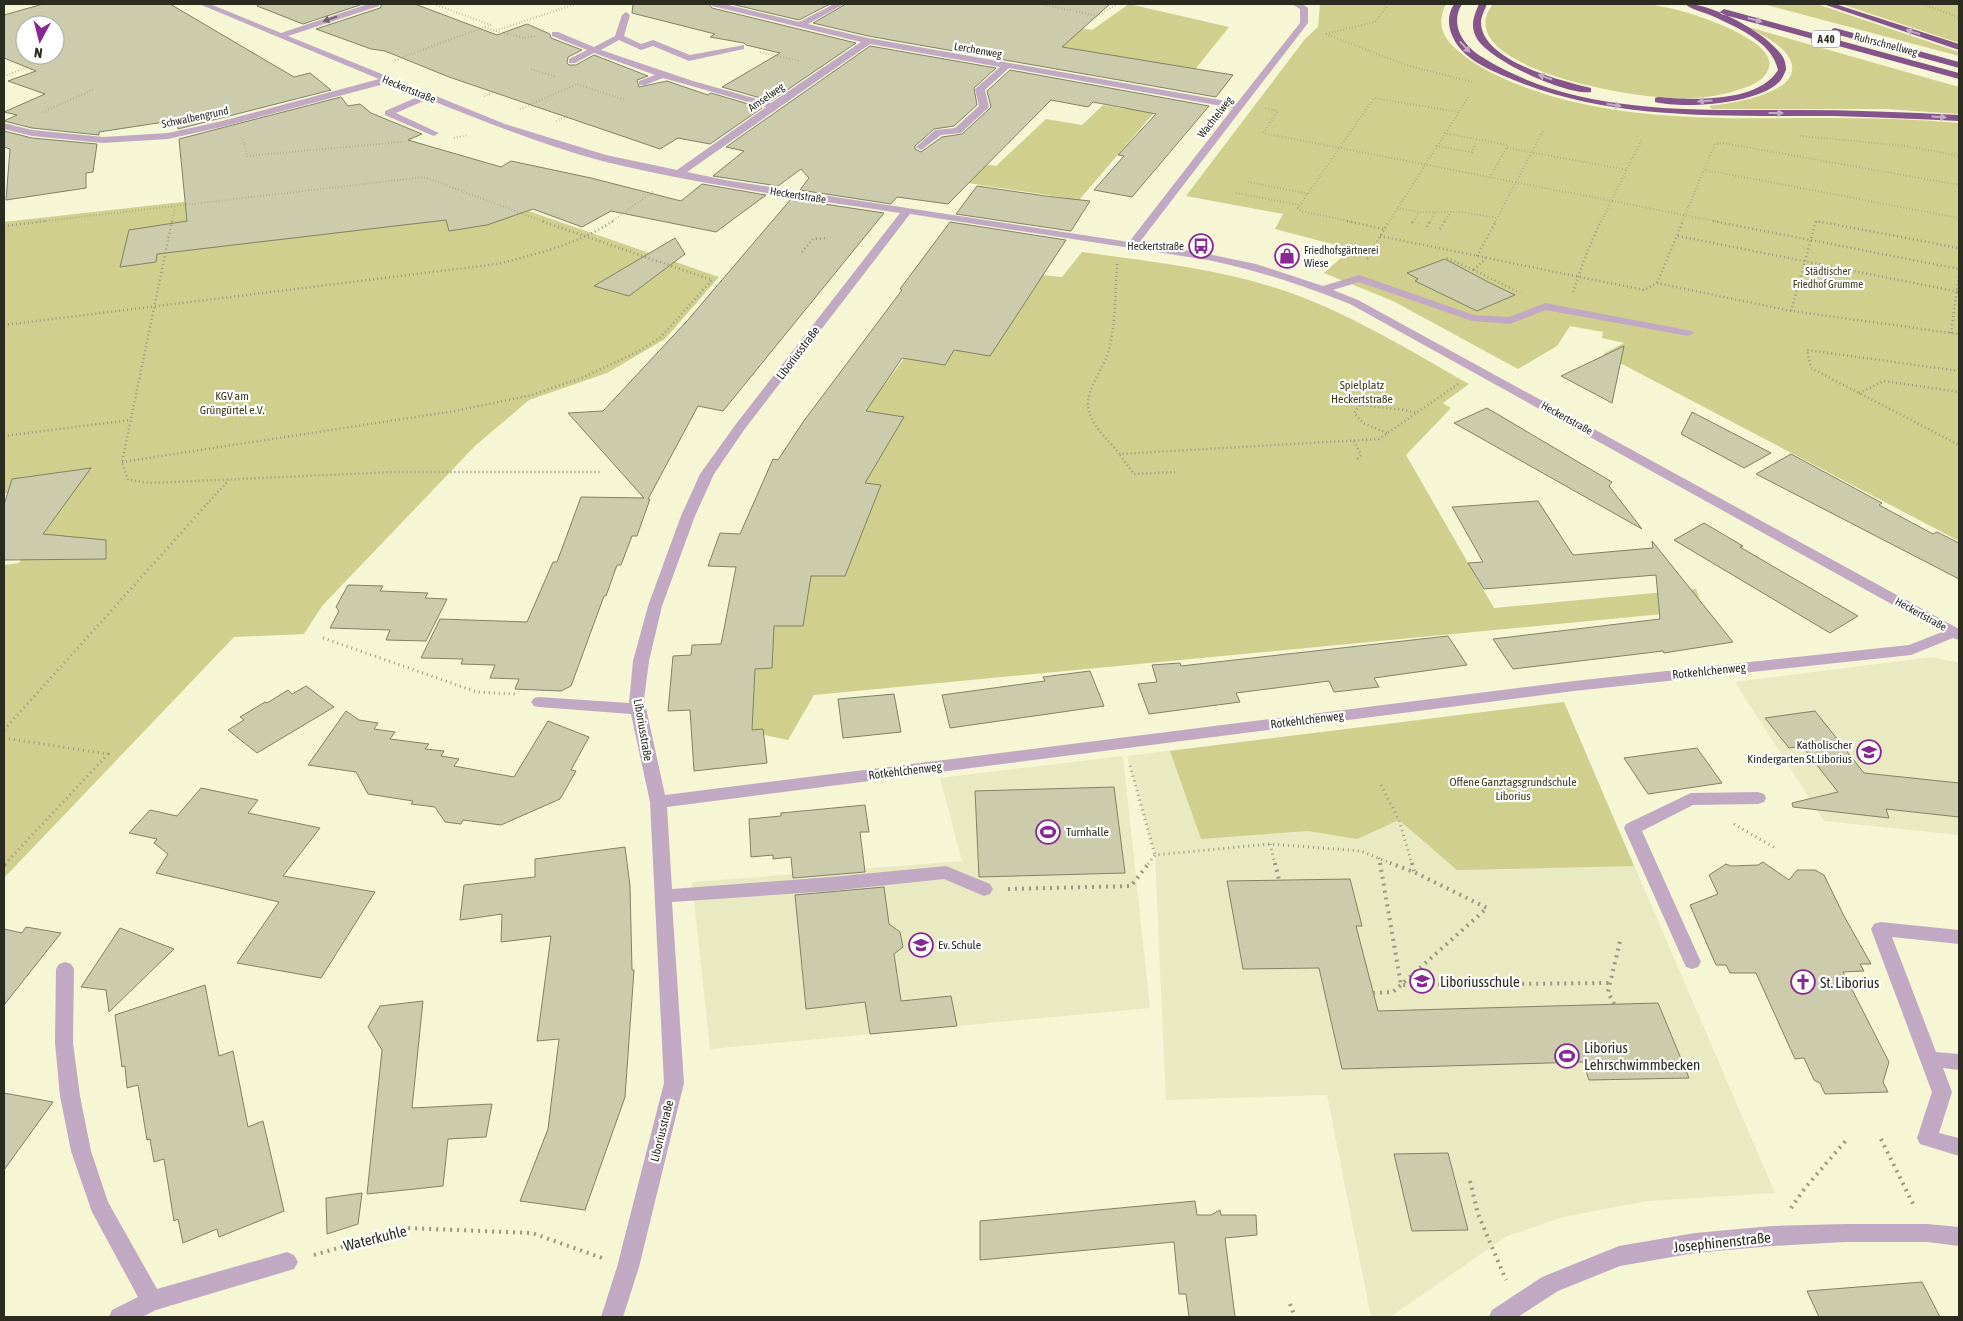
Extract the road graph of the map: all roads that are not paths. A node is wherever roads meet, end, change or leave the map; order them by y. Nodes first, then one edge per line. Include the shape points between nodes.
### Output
1 (203, 4) edge
2 (376, 4) edge
3 (715, 4) edge
4 (840, 4) edge
5 (1296, 4) edge
6 (1458, 4) edge
7 (1483, 4) edge
8 (1690, 4) edge
9 (1827, 4) edge
10 (626, 15) dead end
11 (800, 25) junction
12 (1822, 28) dead end
13 (556, 34) road end
14 (282, 36) junction
15 (619, 37) junction
16 (868, 41) junction
17 (641, 47) junction
18 (741, 47) dead end
19 (1959, 47) edge
20 (594, 50) junction
21 (615, 58) junction
22 (572, 61) dead end
23 (1959, 65) edge
24 (1006, 66) junction
25 (680, 72) dead end
26 (665, 76) junction
27 (1959, 76) edge
28 (387, 80) junction
29 (642, 84) dead end
30 (1600, 92) dead end
31 (1619, 95) dead end
32 (427, 96) junction
33 (1240, 105) junction
34 (774, 106) junction
35 (1959, 118) edge
36 (6, 127) edge
37 (434, 133) dead end
38 (921, 147) dead end
39 (678, 174) junction
40 (906, 212) junction
41 (1131, 246) junction
42 (1324, 289) junction
43 (1688, 334) dead end
44 (1957, 633) edge
45 (539, 702) dead end
46 (638, 709) junction
47 (1758, 798) dead end
48 (658, 802) junction
49 (984, 889) road end
50 (663, 896) junction
51 (1959, 937) edge
52 (1692, 962) dead end
53 (65, 969) dead end
54 (1930, 1059) junction
55 (1959, 1062) edge
56 (1959, 1147) edge
57 (1959, 1237) edge
58 (287, 1262) road end
59 (152, 1301) junction
60 (120, 1317) edge
61 (612, 1317) edge
62 (1500, 1317) edge

1 - 14 street, Heckertstraße
2 -> 14 street
3 - 11 street, Lerchenweg
4 - 11 street
5 - 33 street, Wachtelweg via 1304,8 1304,23
6 -> 35 highway via 1454,9 1452,26 1467,51 1529,84 1600,103 1677,112 1851,113
30 -> 7 highway via 1543,77 1496,54 1477,31 1477,14
8 -> 27 highway, Ruhrschnellweg / A 40
8 -> 31 highway via 1733,23 1771,47 1781,60 1782,68 1777,79 1753,93 1718,100 1666,101
19 -> 9 highway
10 - 15 street
11 - 16 street, Lerchenweg
12 - 23 highway, Ruhrschnellweg / A 40
13 - 20 street
14 - 28 street, Heckertstraße
15 - 17 street
15 - 20 street
16 - 24 street, Lerchenweg
16 - 34 street, Amselweg
17 - 18 street via 653,43 689,58
17 - 21 street via 640,51
20 - 21 street
20 - 22 street
21 - 26 street
24 - 33 street, Lerchenweg
24 - 38 street via 980,88 984,107 958,131 938,132
25 - 26 street
26 - 29 street
26 - 34 street
28 - 32 street, Heckertstraße
28 - 36 street, Schwalbengrund via 168,136 124,140 56,136
32 - 37 street via 388,113
32 - 39 street, Heckertstraße via 490,122 604,158
33 - 41 street, Wachtelweg
34 - 39 street, Amselweg
39 - 40 street, Heckertstraße
40 - 41 street, Heckertstraße
40 - 46 street, Liboriusstraße via 706,474 655,606 641,660 636,699
41 - 42 street, Heckertstraße via 1256,267
42 - 43 street via 1358,278 1472,318 1510,320 1545,306
42 - 44 street, Heckertstraße via 1354,302
44 - 48 street, Rotkehlchenweg via 1911,650 1574,686
45 - 46 street
46 - 48 street, Liboriusstraße
47 - 52 street via 1691,799 1632,828
48 - 50 street, Liboriusstraße
49 - 50 street via 946,872
50 - 61 street, Liboriusstraße via 674,1084 628,1267
51 - 54 street via 1880,930
53 - 59 street via 64,1043 81,1151 99,1204
54 - 55 street
54 - 56 street via 1942,1092 1927,1138
57 - 62 street, Josephinenstraße via 1845,1233 1772,1236 1695,1243 1619,1256 1550,1284
58 - 59 street
59 - 60 street

